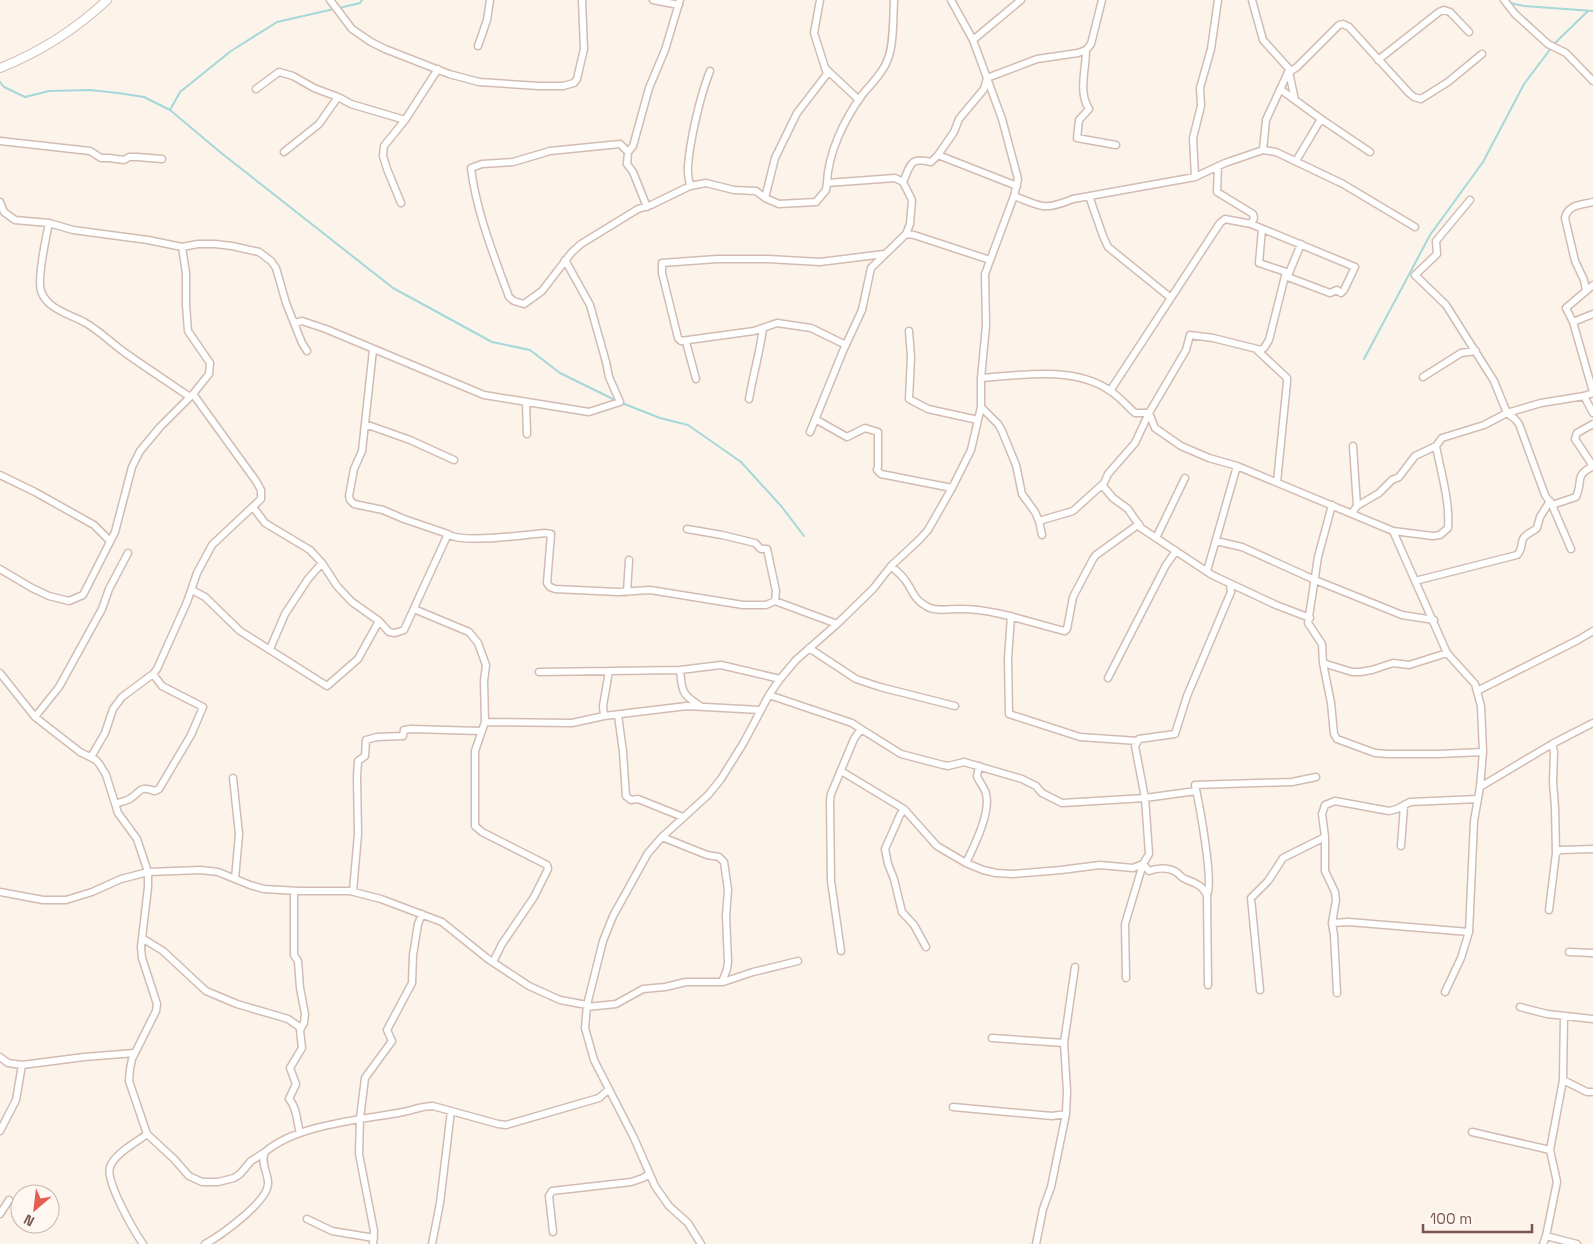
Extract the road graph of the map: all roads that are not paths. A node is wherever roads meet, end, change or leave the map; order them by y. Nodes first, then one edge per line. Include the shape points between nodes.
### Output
1 (107, 0) edge
2 (330, 0) edge
3 (490, 0) edge
4 (582, 0) edge
5 (653, 0) edge
6 (820, 0) edge
7 (894, 0) edge
8 (1021, 0) edge
9 (1102, 0) edge
10 (1218, 0) edge
11 (1252, 0) edge
12 (1504, 0) edge
13 (679, 2) edge
14 (955, 2) edge
15 (1469, 32) dead end
16 (972, 40) junction
17 (478, 46) dead end
18 (1086, 50) junction
19 (1482, 54) dead end
20 (1378, 60) junction
21 (0, 68) edge
22 (438, 69) junction
23 (826, 69) junction
24 (1289, 70) junction
25 (710, 71) dead end
26 (988, 78) junction
27 (1593, 81) edge
28 (256, 89) dead end
29 (1280, 89) junction
30 (338, 97) junction
31 (859, 100) junction
32 (1295, 100) junction
33 (1321, 119) junction
34 (405, 120) junction
35 (0, 141) edge
36 (1116, 146) dead end
37 (1263, 150) junction
38 (284, 152) dead end
39 (628, 152) junction
40 (1370, 152) dead end
41 (938, 155) junction
42 (162, 159) dead end
43 (1296, 161) junction
44 (1218, 166) junction
45 (1195, 177) junction
46 (903, 182) junction
47 (827, 184) junction
48 (690, 186) junction
49 (1017, 186) junction
50 (1014, 196) junction
51 (1089, 196) junction
52 (765, 198) junction
53 (1470, 200) dead end
54 (0, 202) edge
55 (1593, 202) edge
56 (401, 203) dead end
57 (647, 207) junction
58 (49, 223) junction
59 (1251, 224) junction
60 (1415, 227) dead end
61 (1262, 228) junction
62 (906, 234) junction
63 (1301, 244) junction
64 (182, 247) junction
65 (884, 254) junction
66 (565, 260) junction
67 (990, 260) junction
68 (1287, 275) junction
69 (1593, 286) edge
70 (1586, 290) junction
71 (1171, 298) junction
72 (1593, 314) edge
73 (1573, 322) junction
74 (296, 323) junction
75 (763, 328) junction
76 (908, 331) dead end
77 (686, 342) junction
78 (846, 345) junction
79 (373, 350) junction
80 (1257, 350) junction
81 (307, 351) dead end
82 (1476, 351) junction
83 (1423, 377) dead end
84 (981, 378) junction
85 (696, 379) dead end
86 (1110, 391) junction
87 (1593, 392) edge
88 (192, 395) junction
89 (1584, 396) junction
90 (749, 399) dead end
91 (526, 403) junction
92 (981, 407) junction
93 (1593, 412) edge
94 (1149, 413) junction
95 (1507, 413) junction
96 (815, 419) junction
97 (978, 420) junction
98 (365, 424) junction
99 (1593, 424) edge
100 (810, 432) dead end
101 (527, 434) dead end
102 (1353, 446) dead end
103 (1436, 446) junction
104 (454, 460) dead end
105 (1238, 466) junction
106 (1593, 466) edge
107 (0, 475) edge
108 (1185, 478) dead end
109 (1277, 482) junction
110 (1102, 485) junction
111 (952, 488) junction
112 (1551, 503) junction
113 (1332, 505) junction
114 (1356, 506) junction
115 (253, 507) junction
116 (1352, 513) junction
117 (1039, 521) junction
118 (1139, 524) junction
119 (687, 529) dead end
120 (1393, 531) junction
121 (448, 534) junction
122 (1042, 535) dead end
123 (1156, 538) junction
124 (109, 540) junction
125 (1216, 541) junction
126 (1571, 550) dead end
127 (1176, 551) junction
128 (128, 553) dead end
129 (629, 560) dead end
130 (322, 563) junction
131 (891, 566) junction
132 (0, 569) edge
133 (1207, 571) junction
134 (1315, 580) junction
135 (1415, 581) junction
136 (1230, 584) junction
137 (192, 590) junction
138 (627, 592) junction
139 (775, 601) junction
140 (414, 609) junction
141 (1011, 616) junction
142 (1310, 618) junction
143 (1434, 620) junction
144 (379, 622) junction
145 (837, 624) junction
146 (1593, 631) edge
147 (809, 648) junction
148 (270, 649) junction
149 (1448, 653) junction
150 (1322, 663) junction
151 (680, 670) junction
152 (608, 671) junction
153 (539, 672) dead end
154 (153, 674) junction
155 (0, 675) edge
156 (1108, 678) dead end
157 (780, 679) junction
158 (1478, 691) junction
159 (769, 695) junction
160 (699, 706) junction
161 (955, 706) dead end
162 (760, 710) junction
163 (618, 715) junction
164 (604, 716) junction
165 (35, 717) junction
166 (485, 722) junction
167 (1593, 723) edge
168 (861, 729) junction
169 (481, 731) junction
170 (1138, 741) junction
171 (1552, 744) junction
172 (1483, 752) junction
173 (91, 757) junction
174 (979, 766) junction
175 (842, 771) junction
176 (1316, 777) dead end
177 (233, 778) dead end
178 (1480, 787) junction
179 (1196, 791) junction
180 (1145, 798) junction
181 (1478, 799) junction
182 (116, 804) junction
183 (1404, 806) junction
184 (904, 809) junction
185 (683, 817) junction
186 (662, 836) junction
187 (1325, 837) junction
188 (1401, 846) dead end
189 (1593, 850) edge
190 (1556, 853) junction
191 (966, 863) junction
192 (1143, 864) junction
193 (148, 872) junction
194 (234, 879) junction
195 (294, 891) junction
196 (353, 891) junction
197 (0, 892) edge
198 (1207, 895) junction
199 (1549, 910) dead end
200 (422, 914) junction
201 (1332, 923) junction
202 (1469, 932) junction
203 (142, 938) junction
204 (926, 948) dead end
205 (841, 951) dead end
206 (1569, 952) dead end
207 (1593, 953) edge
208 (798, 961) dead end
209 (493, 962) junction
210 (1075, 967) dead end
211 (1126, 978) dead end
212 (722, 982) junction
213 (1208, 985) dead end
214 (1260, 990) dead end
215 (1445, 992) dead end
216 (1337, 993) dead end
217 (587, 1006) junction
218 (1520, 1007) dead end
219 (1564, 1016) junction
220 (1593, 1019) edge
221 (301, 1028) junction
222 (992, 1038) dead end
223 (1064, 1043) junction
224 (135, 1052) junction
225 (0, 1057) edge
226 (22, 1065) junction
227 (1562, 1080) junction
228 (609, 1089) junction
229 (1593, 1092) edge
230 (954, 1107) dead end
231 (451, 1111) junction
232 (1066, 1114) junction
233 (360, 1118) junction
234 (0, 1131) edge
235 (1472, 1132) dead end
236 (300, 1133) junction
237 (147, 1134) junction
238 (1550, 1150) junction
239 (265, 1152) junction
240 (649, 1174) junction
241 (9, 1200) dead end
242 (0, 1214) edge
243 (307, 1219) dead end
244 (553, 1232) dead end
245 (1546, 1236) junction
246 (374, 1241) edge
247 (143, 1244) edge
248 (205, 1244) edge
249 (432, 1244) edge
250 (701, 1244) edge
251 (1036, 1244) edge
252 (1543, 1244) edge
253 (1577, 1244) edge

1 - 21 street via 63,37
2 - 22 street via 352,29 371,42
3 - 17 street
4 - 22 street via 584,49 574,83 539,86 479,82
5 - 13 street
6 - 23 street via 814,33
7 - 31 street via 887,63
8 - 16 street
9 - 18 street via 1091,44
10 - 45 street via 1193,138
11 - 24 street via 1263,40
12 - 27 street via 1515,14 1548,44 1566,53
13 - 39 street via 633,146
14 - 16 street
15 - 20 street via 1444,10
16 - 26 street
18 - 26 street via 1037,59
18 - 36 street via 1082,96 1089,109 1079,120 1077,138
19 - 20 street via 1421,99 1414,98
20 - 24 street via 1343,24 1297,67
22 - 34 street
23 - 31 street
23 - 52 street via 827,74 797,114 775,158
24 - 29 street
24 - 32 street
25 - 48 street via 690,146 687,168
26 - 41 street via 984,89 959,119
26 - 49 street via 1018,173
28 - 30 street via 280,72
29 - 32 street
29 - 37 street via 1266,120
30 - 34 street
30 - 38 street via 319,124
31 - 47 street via 844,123 828,168
32 - 33 street
33 - 40 street
33 - 43 street
34 - 56 street via 384,146 383,156
35 - 42 street via 90,152 101,158
37 - 43 street
37 - 44 street
39 - 57 street via 627,164
39 - 66 street via 620,144 550,151 513,162 471,168 495,259 510,297 524,304 532,300 551,281
41 - 46 street via 931,162 921,159 912,162
41 - 49 street
43 - 60 street via 1343,184
44 - 45 street
44 - 59 street via 1217,192 1253,214
45 - 51 street
46 - 47 street via 895,178
46 - 62 street via 912,200
47 - 52 street via 816,202 785,205
48 - 52 street via 715,184 734,190 756,191
48 - 57 street
49 - 50 street
50 - 51 street via 1043,207
50 - 67 street
51 - 71 street via 1108,247
53 - 82 street via 1436,241 1437,254 1415,275 1446,305
54 - 58 street via 4,212 15,220
55 - 70 street via 1570,209 1565,218
57 - 66 street via 638,209 581,244
58 - 64 street via 73,230
58 - 88 street via 40,286 47,301 103,333 122,350
59 - 61 street
59 - 71 street via 1225,219 1220,223
61 - 63 street
61 - 68 street via 1259,263
62 - 65 street
62 - 67 street
63 - 68 street
63 - 68 street via 1355,267 1340,293
64 - 74 street via 198,244 232,246 265,255 276,268 286,303
64 - 88 street via 188,331 210,363 205,381
65 - 77 street via 820,262 768,259 662,262 678,338
65 - 78 street via 871,268 862,310
66 - 91 street via 590,305 609,377 620,402 589,412
67 - 84 street via 985,274 986,326
68 - 80 street via 1269,340 1264,348
69 - 70 street
70 - 73 street via 1566,308
71 - 86 street
72 - 73 street
73 - 87 street
74 - 79 street via 302,321 326,328
74 - 81 street
75 - 77 street
75 - 78 street via 777,323 810,328
75 - 90 street
76 - 97 street via 912,357 909,399 928,409
77 - 85 street
78 - 96 street
79 - 91 street via 484,395
79 - 98 street
80 - 94 street via 1190,335 1186,350
80 - 109 street via 1287,382
82 - 83 street via 1461,353
82 - 95 street via 1494,381
84 - 86 street via 1051,374 1096,383
84 - 92 street
86 - 94 street via 1135,413
87 - 89 street
88 - 115 street via 261,490 261,499
88 - 124 street via 160,426 136,458 118,524
89 - 93 street
89 - 95 street
91 - 101 street
92 - 97 street
92 - 117 street via 1002,431 1016,465 1022,494
94 - 105 street via 1155,428 1181,446
94 - 110 street via 1135,443
95 - 103 street via 1442,438
95 - 112 street via 1519,424 1545,495
96 - 100 street
96 - 111 street via 847,437 865,428 878,432 876,470 881,474
97 - 111 street via 971,450
98 - 104 street
98 - 121 street via 350,500
99 - 106 street via 1577,433 1575,438
102 - 114 street
103 - 114 street via 1415,456 1399,477
103 - 120 street via 1448,528 1444,533 1433,536
105 - 109 street
105 - 125 street
106 - 112 street via 1580,476 1576,497
107 - 124 street via 94,525
108 - 123 street
109 - 113 street
110 - 117 street via 1072,511
110 - 118 street
111 - 131 street via 920,539
112 - 126 street
112 - 135 street via 1540,517 1537,528 1523,539 1522,550 1517,555
113 - 116 street
113 - 134 street
114 - 116 street
115 - 130 street via 265,523 310,550
115 - 137 street via 212,545 196,573
116 - 120 street
117 - 122 street
118 - 123 street
118 - 141 street via 1093,558 1073,597 1065,631
119 - 139 street via 755,543 761,549 767,549 776,591
120 - 135 street
121 - 138 street via 453,538 481,538 551,534 550,587
121 - 140 street
123 - 127 street
124 - 132 street via 83,594 69,601 49,596
125 - 133 street
125 - 134 street via 1242,548
127 - 133 street
127 - 156 street
128 - 165 street via 102,609 59,687
129 - 138 street
130 - 144 street via 352,602
130 - 148 street via 285,614
131 - 141 street via 906,581 917,600 932,609 978,609
131 - 145 street
133 - 136 street
134 - 142 street
134 - 143 street via 1402,615
135 - 143 street
136 - 142 street
136 - 170 street via 1231,592 1186,696 1174,734
137 - 148 street via 206,597 240,630
137 - 154 street
138 - 139 street via 656,590 738,604
139 - 145 street
140 - 144 street via 404,630 399,633 389,632
140 - 166 street via 469,632 476,639 486,665
141 - 170 street via 1008,659 1010,714 1080,737
142 - 150 street via 1308,623 1322,644
143 - 149 street
144 - 148 street via 358,659 328,686
145 - 147 street
146 - 158 street
147 - 157 street
147 - 161 street via 856,679
149 - 150 street via 1409,665 1393,663 1352,672
149 - 158 street
150 - 172 street via 1334,734 1342,742 1388,754
151 - 152 street
151 - 157 street via 721,665
151 - 160 street via 683,693
152 - 153 street
152 - 164 street
154 - 173 street via 122,697 113,709 105,733
154 - 182 street via 162,686 203,707 191,735 159,789 141,788 132,798
155 - 165 street
157 - 159 street
158 - 172 street
159 - 162 street
159 - 168 street via 852,723
160 - 162 street
160 - 163 street
162 - 185 street via 721,779
163 - 164 street
163 - 185 street via 626,796
164 - 166 street via 572,723
165 - 173 street
166 - 169 street
167 - 171 street
168 - 174 street via 901,754 948,766 964,762
168 - 175 street
169 - 196 street via 411,729 404,730 403,736 366,740 366,756 358,761 358,834
169 - 209 street via 475,751 475,826 547,865 548,870
170 - 180 street via 1135,750
171 - 178 street
171 - 190 street
172 - 178 street
173 - 182 street via 106,775
174 - 180 street via 1022,779 1062,803
174 - 191 street via 977,776 986,794 986,802 983,824
175 - 184 street
175 - 205 street via 830,801 831,881
176 - 179 street via 1292,782 1195,785
177 - 194 street via 239,834
178 - 181 street
179 - 180 street
179 - 198 street via 1208,871 1210,890
180 - 192 street via 1149,854
181 - 183 street via 1410,802
181 - 202 street via 1474,821
182 - 193 street via 118,813 137,839
183 - 187 street via 1389,811 1335,801 1327,804 1322,809
183 - 188 street
184 - 191 street via 938,846
184 - 204 street via 885,849 902,912 914,925
185 - 186 street
186 - 212 street via 719,857 724,862 728,890 728,962
186 - 217 street via 648,853 613,916 603,941
187 - 201 street via 1325,871 1336,900
187 - 214 street via 1283,858 1268,881 1251,898
189 - 190 street via 1560,850
190 - 199 street
191 - 192 street via 983,870 1013,874 1100,865 1133,868
192 - 198 street via 1149,871 1164,868 1177,872 1182,878 1198,884
192 - 211 street via 1125,924
193 - 194 street via 209,870
193 - 197 street via 66,900 43,900
193 - 203 street
194 - 195 street via 264,889
195 - 196 street
195 - 221 street via 294,955 298,961 305,1012
196 - 200 street
198 - 213 street
200 - 209 street via 442,922
200 - 233 street via 413,955 412,983 387,1030 392,1039 390,1045 365,1078
201 - 202 street
201 - 216 street
202 - 215 street
203 - 221 street via 163,951 206,991 288,1019
203 - 224 street via 142,958 157,1004
206 - 207 street
208 - 212 street
209 - 217 street via 546,994
210 - 223 street
212 - 217 street via 686,982 643,989 616,1004
217 - 228 street via 585,1028 594,1060
218 - 219 street
219 - 220 street
219 - 227 street
221 - 236 street via 302,1048 290,1068 296,1084 289,1099
222 - 223 street
223 - 232 street
224 - 226 street
224 - 237 street via 129,1081
225 - 226 street via 8,1063
226 - 234 street via 16,1100
227 - 229 street
227 - 238 street
228 - 231 street via 599,1098 506,1125
228 - 240 street
230 - 232 street via 1052,1116
231 - 233 street via 424,1106
231 - 249 street
232 - 251 street
233 - 236 street
233 - 246 street via 358,1154
235 - 238 street
236 - 239 street
237 - 239 street via 189,1176 202,1182 234,1178
237 - 247 street via 115,1159 109,1174
238 - 245 street via 1557,1182
239 - 248 street via 266,1193 240,1220
240 - 244 street via 630,1182 552,1191 549,1196
240 - 250 street via 669,1206 688,1222
241 - 242 street
243 - 246 street via 326,1229
245 - 252 street
245 - 253 street

